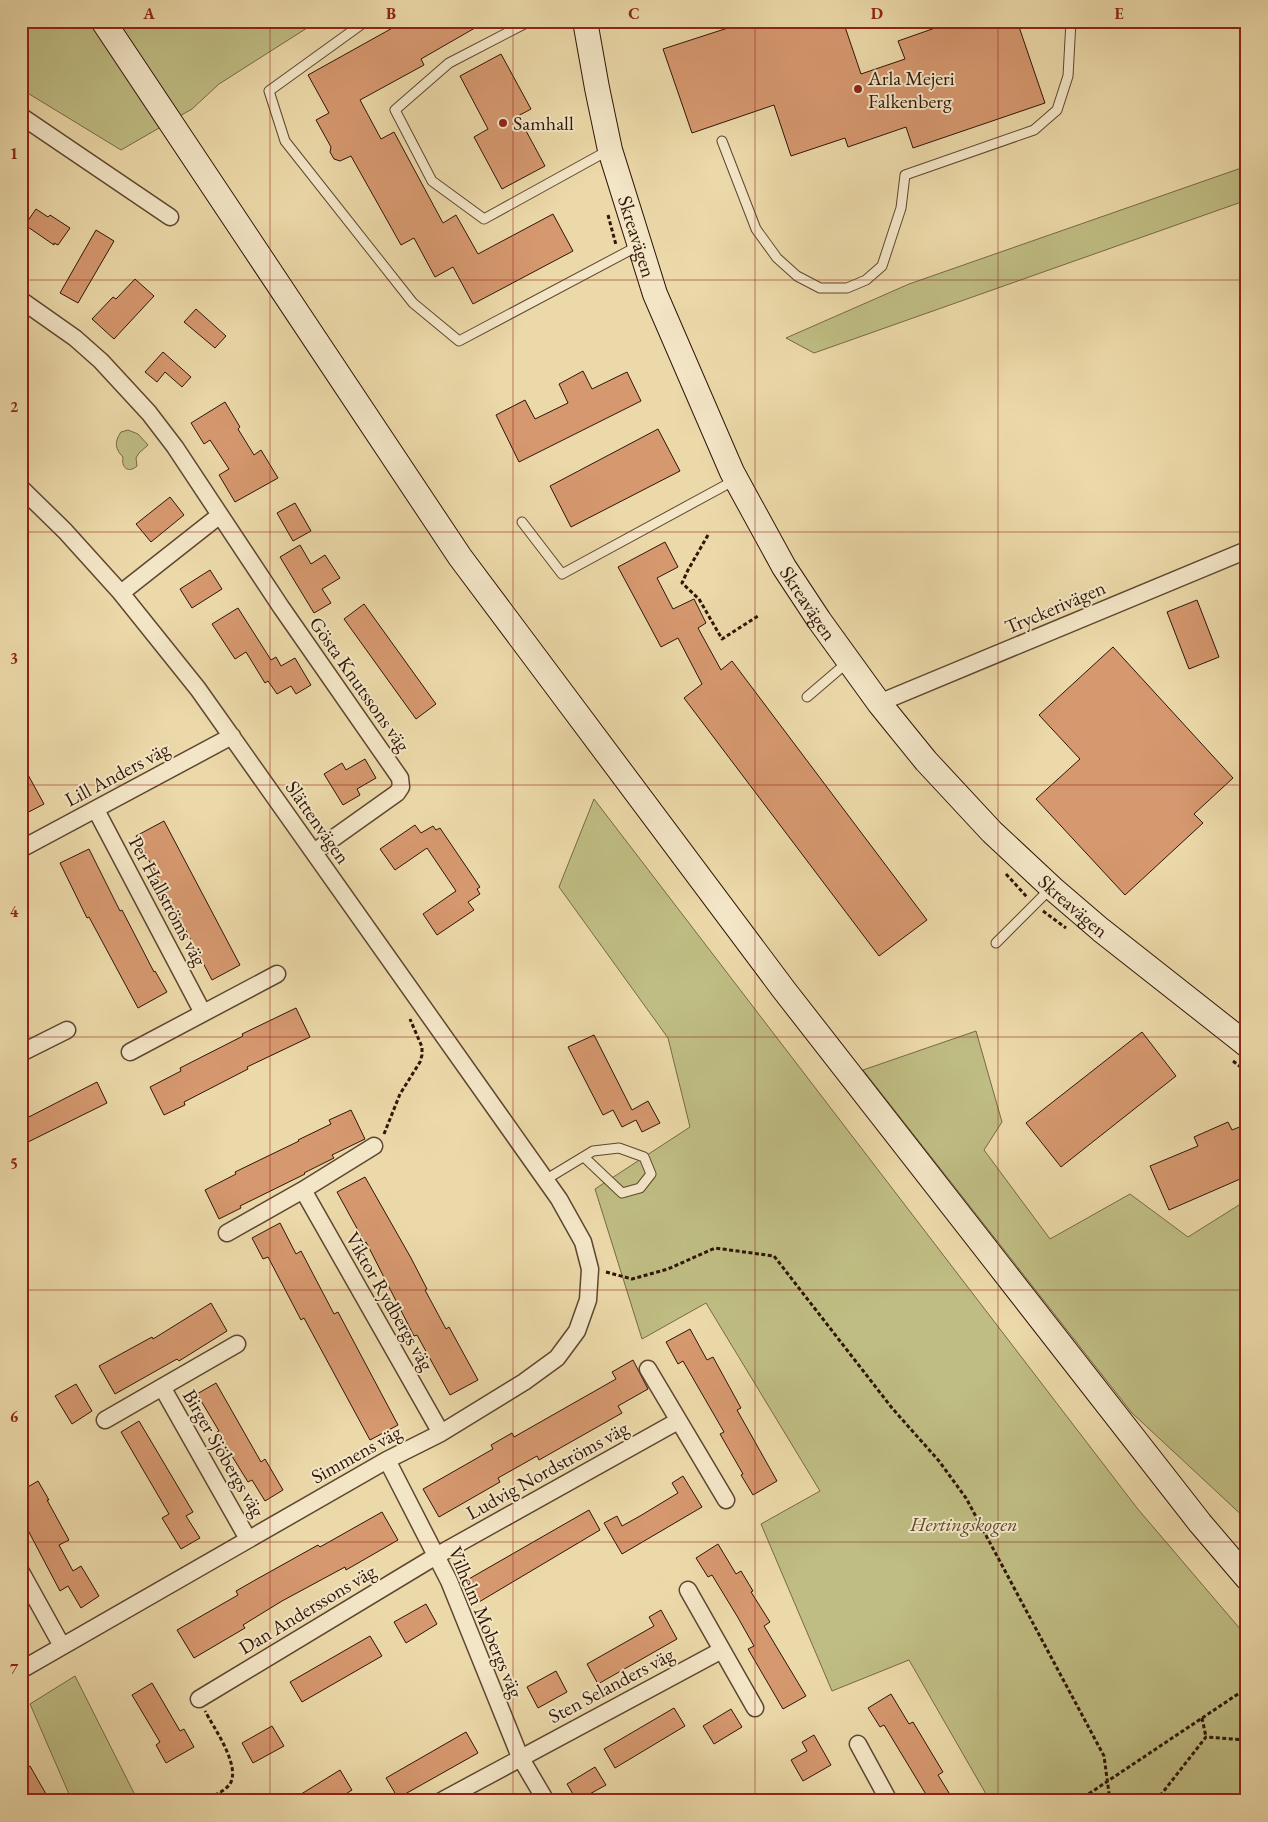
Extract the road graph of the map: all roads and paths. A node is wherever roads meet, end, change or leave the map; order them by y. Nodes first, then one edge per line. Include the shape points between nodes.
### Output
1 (103, 21) edge
2 (366, 21) edge
3 (585, 21) edge
4 (1071, 21) edge
5 (526, 22) edge
6 (21, 116) edge
7 (722, 140) dead end
8 (610, 150) junction
9 (608, 214) dead end
10 (170, 217) dead end
11 (640, 244) junction
12 (620, 256) junction
13 (21, 300) edge
14 (736, 480) junction
15 (21, 488) edge
16 (220, 514) junction
17 (522, 522) dead end
18 (708, 535) dead end
19 (1247, 550) edge
20 (121, 594) junction
21 (758, 616) dead end
22 (849, 661) junction
23 (807, 697) dead end
24 (879, 703) junction
25 (232, 736) junction
26 (96, 810) junction
27 (21, 849) edge
28 (314, 852) junction
29 (1000, 868) dead end
30 (1043, 896) junction
31 (1066, 929) dead end
32 (996, 943) dead end
33 (277, 974) dead end
34 (406, 1010) dead end
35 (203, 1013) junction
36 (67, 1030) dead end
37 (130, 1052) dead end
38 (21, 1053) edge
39 (1239, 1053) edge
40 (1247, 1072) edge
41 (374, 1146) joint
42 (584, 1157) junction
43 (545, 1180) junction
44 (303, 1190) junction
45 (559, 1199) joint
46 (227, 1233) dead end
47 (590, 1269) junction
48 (236, 1344) dead end
49 (648, 1369) dead end
50 (162, 1387) junction
51 (105, 1420) dead end
52 (678, 1421) junction
53 (441, 1433) junction
54 (387, 1460) junction
55 (726, 1500) dead end
56 (248, 1539) junction
57 (436, 1556) junction
58 (21, 1572) edge
59 (1247, 1578) edge
60 (688, 1590) dead end
61 (62, 1646) junction
62 (722, 1650) junction
63 (21, 1670) edge
64 (1247, 1688) edge
65 (199, 1698) joint
66 (755, 1708) dead end
67 (1202, 1718) junction
68 (1206, 1737) junction
69 (1247, 1740) edge
70 (858, 1744) dead end
71 (520, 1757) junction
72 (1108, 1782) junction
73 (219, 1793) junction
74 (883, 1799) edge
75 (203, 1801) edge
76 (223, 1801) edge
77 (441, 1801) edge
78 (546, 1801) edge
79 (1078, 1801) edge
80 (1110, 1801) edge
81 (1156, 1801) edge

1 - 59 main road via 460,557 784,990 1200,1524
2 - 12 lane via 269,91 285,141 413,303 459,341
3 - 8 main road, Skreavägen
4 - 7 lane via 1068,76 1057,110 1034,130 905,175 901,208 882,266 866,280 847,288 820,288 797,276 776,258 756,229
5 - 8 lane via 449,63 395,110 432,181 484,219
6 - 10 street
8 - 11 main road, Skreavägen
9 - 12 path
11 - 12 lane
11 - 14 main road, Skreavägen via 656,294
13 - 16 street, Gösta Knutssons väg via 75,338 101,361 176,447
14 - 17 lane via 562,574
14 - 22 main road, Skreavägen via 784,566
15 - 20 street, Slättenvägen
16 - 20 street
16 - 28 street, Gösta Knutssons väg via 400,778 401,787 397,793
18 - 21 path via 682,583 700,600 722,639
19 - 24 street, Tryckerivägen
20 - 25 street, Slättenvägen via 198,688
22 - 23 lane
22 - 24 main road, Skreavägen
24 - 30 main road, Skreavägen
25 - 26 street, Lill Anders väg
25 - 28 street, Slättenvägen
26 - 27 street, Lill Anders väg
26 - 35 street, Per Hallströms väg
28 - 43 street, Slättenvägen
29 - 30 path
30 - 31 path
30 - 32 lane
30 - 39 main road, Skreavägen via 1101,930
33 - 35 street
34 - 41 path via 422,1055 400,1094 384,1134
35 - 37 street
36 - 38 street
39 - 40 path
41 - 44 street
42 - 42 lane via 593,1152 619,1148 644,1157 651,1174 640,1188 622,1193
42 - 43 lane
43 - 45 street, Slättenvägen
44 - 46 street
44 - 53 street, Viktor Rydbergs väg
45 - 47 street, Simmens väg via 583,1242
47 - 53 street, Simmens väg via 588,1300 577,1331 557,1358
47 - 72 path via 632,1279 668,1270 715,1248 774,1256 966,1498 1104,1756
48 - 50 street, Birger Sjöbergs väg
49 - 52 street
50 - 51 street, Birger Sjöbergs väg
50 - 56 street, Birger Sjöbergs väg
52 - 55 street
52 - 57 street, Ludvig Nordströms väg
53 - 54 street, Simmens väg
54 - 56 street, Simmens väg
54 - 57 street, Vilhelm Mobergs väg
56 - 61 street, Simmens väg
57 - 65 street, Dan Anderssons väg
57 - 71 street, Vilhelm Mobergs väg
58 - 61 street
60 - 62 street
61 - 63 street, Simmens väg
62 - 66 street
62 - 71 street, Sten Selanders väg
64 - 67 path
65 - 73 path via 233,1767 233,1778
67 - 68 path
67 - 72 path
68 - 69 path
68 - 81 path
70 - 74 street
71 - 77 street, Sten Selanders väg
71 - 78 street, Vilhelm Mobergs väg
72 - 79 path
72 - 80 path
73 - 75 path
73 - 76 path

